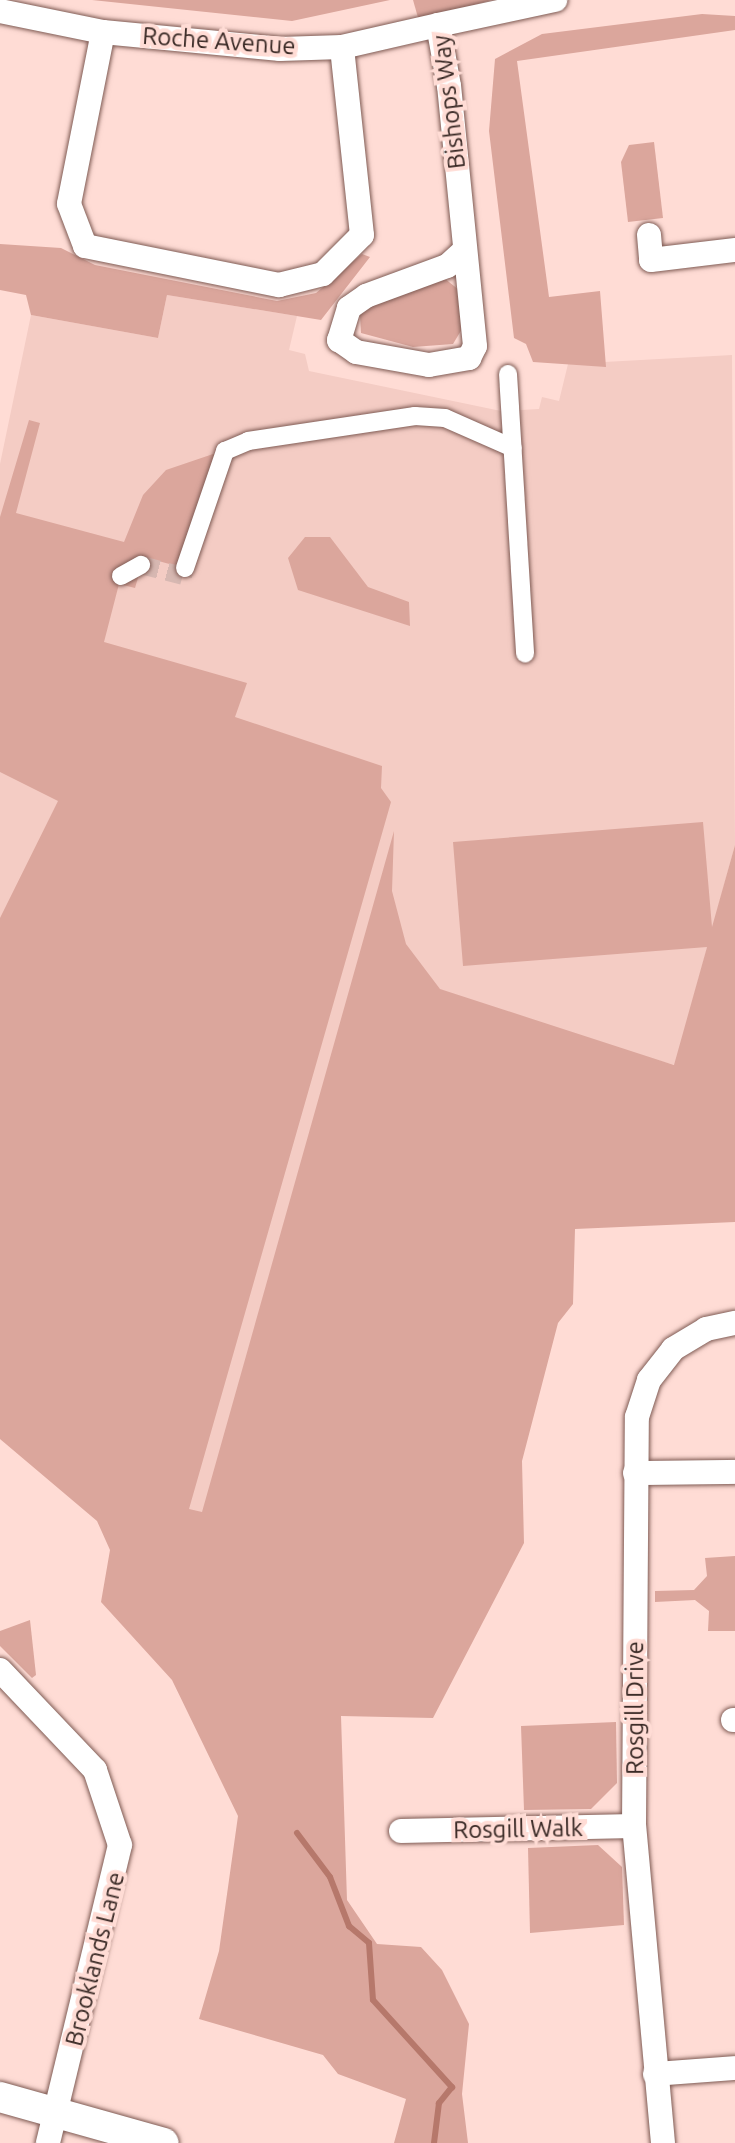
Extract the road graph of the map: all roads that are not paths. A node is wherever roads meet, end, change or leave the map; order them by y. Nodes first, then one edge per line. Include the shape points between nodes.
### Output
1 (555, 0) edge
2 (0, 11) edge
3 (438, 25) junction
4 (103, 32) junction
5 (342, 47) junction
6 (649, 235) dead end
7 (465, 250) junction
8 (735, 250) edge
9 (508, 374) dead end
10 (513, 448) junction
11 (141, 565) tunnel mouth
12 (185, 568) dead end
13 (121, 576) dead end
14 (525, 653) dead end
15 (735, 1323) edge
16 (735, 1472) edge
17 (635, 1473) junction
18 (0, 1670) edge
19 (634, 1826) junction
20 (401, 1831) dead end
21 (735, 2068) edge
22 (655, 2074) junction
23 (0, 2097) edge
24 (56, 2113) junction
25 (48, 2143) edge
26 (164, 2143) edge
27 (663, 2143) edge

1 - 3 street, Bishops Way
2 - 4 street, Roche Avenue
3 - 5 street, Roche Avenue
3 - 7 street, Bishops Way
4 - 5 street, Roche Avenue via 280,49
4 - 5 street via 69,204 85,246 279,285 323,274 362,235
6 - 8 street via 651,260
7 - 7 street, Bishops Way via 475,346 469,358 429,365 356,352 339,340 349,308 366,296 447,266
9 - 10 street
10 - 12 street via 445,418 415,416 248,441 225,451
10 - 14 street
11 - 13 street
15 - 17 street, Rosgill Drive via 706,1329 673,1349 649,1380 637,1417
16 - 17 street
17 - 19 street, Rosgill Drive
18 - 24 street, Brooklands Lane via 95,1770 118,1829 118,1877
19 - 20 street, Rosgill Walk
19 - 22 street, Rosgill Drive
21 - 22 street
22 - 27 street, Rosgill Drive
23 - 24 street
24 - 25 street, Brooklands Lane
24 - 26 street

